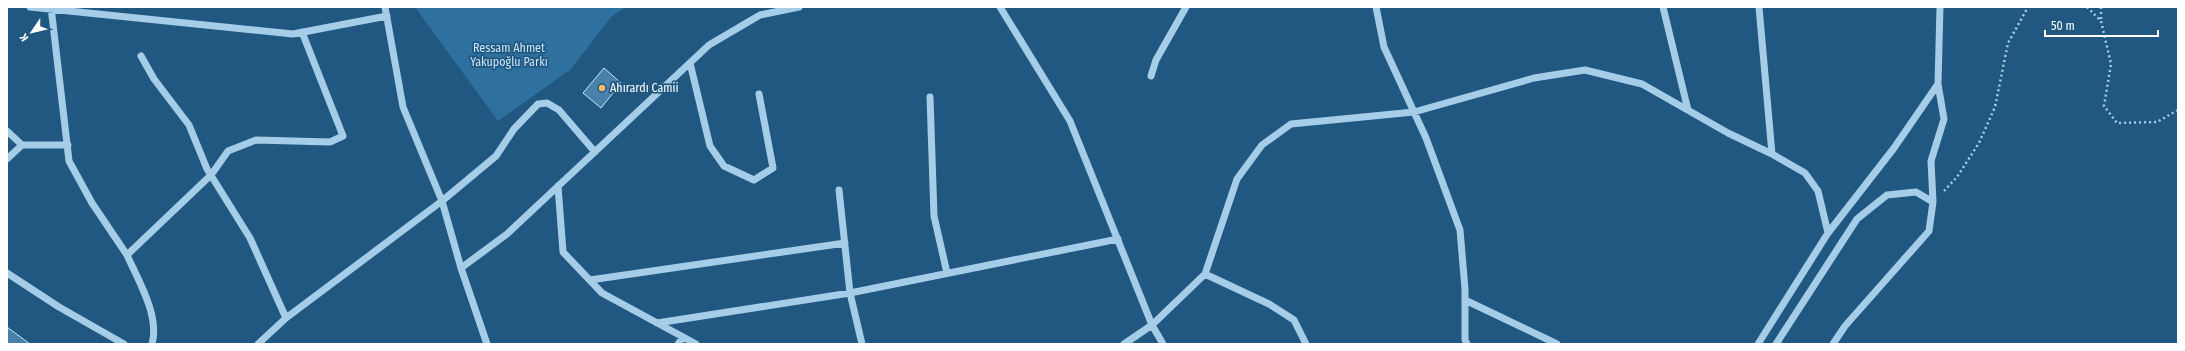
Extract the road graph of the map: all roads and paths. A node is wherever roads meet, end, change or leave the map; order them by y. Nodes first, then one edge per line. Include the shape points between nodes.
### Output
1 (30, 7) edge
2 (120, 7) edge
3 (385, 7) edge
4 (799, 7) edge
5 (1000, 7) edge
6 (1186, 7) edge
7 (1376, 7) edge
8 (1663, 7) edge
9 (1759, 7) edge
10 (1940, 7) edge
11 (2028, 7) edge
12 (2088, 7) edge
13 (2100, 7) edge
14 (51, 8) edge
15 (119, 16) junction
16 (387, 16) junction
17 (2101, 21) junction
18 (302, 32) junction
19 (141, 56) dead end
20 (690, 63) junction
21 (1151, 76) dead end
22 (1938, 84) junction
23 (759, 94) dead end
24 (930, 97) dead end
25 (1688, 110) junction
26 (2178, 110) edge
27 (1414, 112) junction
28 (7, 131) edge
29 (22, 145) junction
30 (68, 145) junction
31 (595, 152) junction
32 (1772, 154) junction
33 (7, 159) edge
34 (211, 175) junction
35 (558, 186) junction
36 (839, 190) dead end
37 (442, 201) junction
38 (1933, 202) junction
39 (1828, 233) junction
40 (1118, 239) junction
41 (845, 243) junction
42 (127, 255) junction
43 (461, 268) junction
44 (7, 273) edge
45 (947, 273) junction
46 (1205, 274) junction
47 (590, 280) junction
48 (850, 293) junction
49 (1465, 300) junction
50 (286, 318) junction
51 (657, 323) junction
52 (1152, 325) junction
53 (683, 337) junction
54 (124, 344) edge
55 (152, 344) edge
56 (258, 344) edge
57 (488, 344) edge
58 (678, 344) edge
59 (696, 344) edge
60 (862, 344) edge
61 (1124, 344) edge
62 (1163, 344) edge
63 (1306, 344) edge
64 (1467, 344) edge
65 (1557, 344) edge
66 (1758, 344) edge
67 (1776, 344) edge
68 (1834, 344) edge

1 - 14 street
2 - 15 street
3 - 16 street
4 - 20 street via 760,15 709,45
5 - 40 street via 1070,121
6 - 21 street via 1156,60
7 - 27 street via 1384,47
8 - 25 street
9 - 32 street
10 - 22 street
11 - 38 path via 2008,43 1994,108 1979,143 1957,177
12 - 17 path
13 - 17 path
14 - 15 street
14 - 30 street
15 - 18 street via 293,34
16 - 18 street
16 - 37 street via 403,107
17 - 26 path via 2111,64 2104,106 2117,123 2157,122
18 - 34 street via 343,136 330,142 256,140 228,151
19 - 34 street via 154,79 189,125
20 - 23 street via 710,146 724,166 754,180 773,168
20 - 31 street
22 - 38 street via 1944,119 1931,160
22 - 39 street via 1894,148
24 - 45 street via 934,216
25 - 27 street via 1642,84 1585,70 1534,78
25 - 32 street
27 - 46 street via 1291,124 1262,145 1237,179
27 - 49 street via 1460,230
28 - 29 street
29 - 30 street
29 - 33 street
30 - 42 street via 69,161 92,203
31 - 35 street
31 - 37 street via 558,110 547,103 538,104 514,129 496,156
32 - 39 street via 1805,173 1818,191
34 - 42 street
34 - 50 street via 250,238
35 - 43 street via 507,234
35 - 47 street via 563,252
36 - 41 street
37 - 43 street
37 - 50 street
38 - 67 street via 1916,192 1887,195 1857,219
38 - 68 street via 1928,231 1844,326
39 - 66 street
40 - 45 street
40 - 52 street
41 - 47 street
41 - 48 street
42 - 55 street via 150,305 154,338
43 - 57 street
44 - 54 street via 59,307
45 - 48 street
46 - 52 street
46 - 63 street via 1269,304 1294,320
47 - 51 street via 602,293
48 - 51 street
48 - 60 street
49 - 64 street via 1464,340
49 - 65 street
50 - 56 street
51 - 53 street
52 - 61 street
52 - 62 street
53 - 58 street
53 - 59 street

